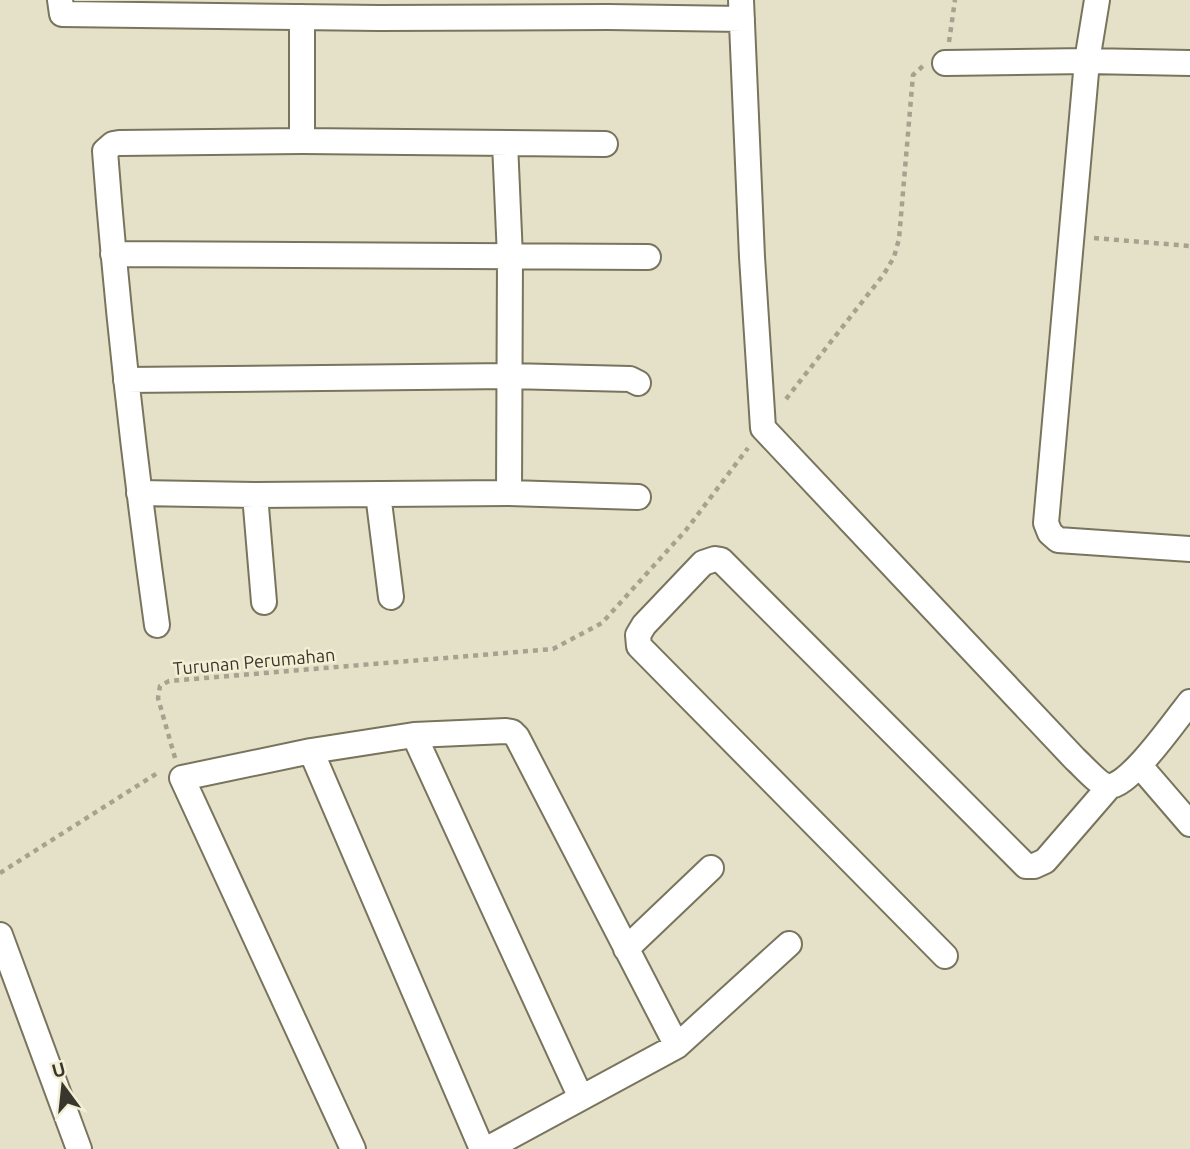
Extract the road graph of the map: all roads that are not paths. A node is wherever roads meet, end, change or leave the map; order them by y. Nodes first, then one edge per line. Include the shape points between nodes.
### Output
1 (60, 0) edge
2 (1097, 0) edge
3 (272, 8) edge
4 (378, 9) edge
5 (484, 9) edge
6 (596, 9) edge
7 (741, 10) edge
8 (302, 17) junction
9 (1087, 61) junction
10 (945, 63) road end
11 (1190, 63) edge
12 (302, 141) junction
13 (505, 143) junction
14 (605, 144) dead end
15 (113, 254) junction
16 (510, 257) junction
17 (648, 257) dead end
18 (509, 376) junction
19 (127, 380) junction
20 (638, 383) dead end
21 (139, 493) junction
22 (509, 493) junction
23 (379, 494) junction
24 (256, 495) junction
25 (638, 497) dead end
26 (1190, 549) edge
27 (391, 597) dead end
28 (264, 602) dead end
29 (157, 625) dead end
30 (1190, 702) edge
31 (414, 735) junction
32 (311, 751) junction
33 (1140, 766) junction
34 (1109, 787) junction
35 (1190, 824) edge
36 (711, 868) dead end
37 (0, 934) edge
38 (789, 944) dead end
39 (626, 949) junction
40 (945, 957) dead end
41 (677, 1046) junction
42 (581, 1098) junction
43 (79, 1149) edge
44 (353, 1149) edge
45 (482, 1149) edge
46 (487, 1149) edge

1 - 3 street via 61,14
2 - 9 street
3 - 8 street
4 - 5 street
4 - 8 street
5 - 6 street
6 - 7 street
7 - 34 street via 763,428 1074,759
8 - 12 street
9 - 10 street
9 - 11 street
9 - 26 street via 1046,523 1058,540
12 - 13 street
12 - 15 street via 109,146 105,151
13 - 14 street
13 - 16 street
15 - 16 street
15 - 19 street
16 - 17 street
16 - 18 street
18 - 19 street
18 - 20 street via 630,379
18 - 22 street
19 - 21 street
21 - 24 street
21 - 29 street
22 - 23 street
22 - 25 street
23 - 24 street
23 - 27 street
24 - 28 street
30 - 33 street
31 - 32 street
31 - 39 street via 506,731 517,737
31 - 42 street
32 - 44 street via 182,778
32 - 45 street
33 - 34 street
33 - 35 street
34 - 40 street via 1045,861 1026,866 721,560 703,563 645,625 638,635 639,646
36 - 39 street
37 - 43 street
38 - 41 street
39 - 41 street
41 - 42 street
42 - 46 street

